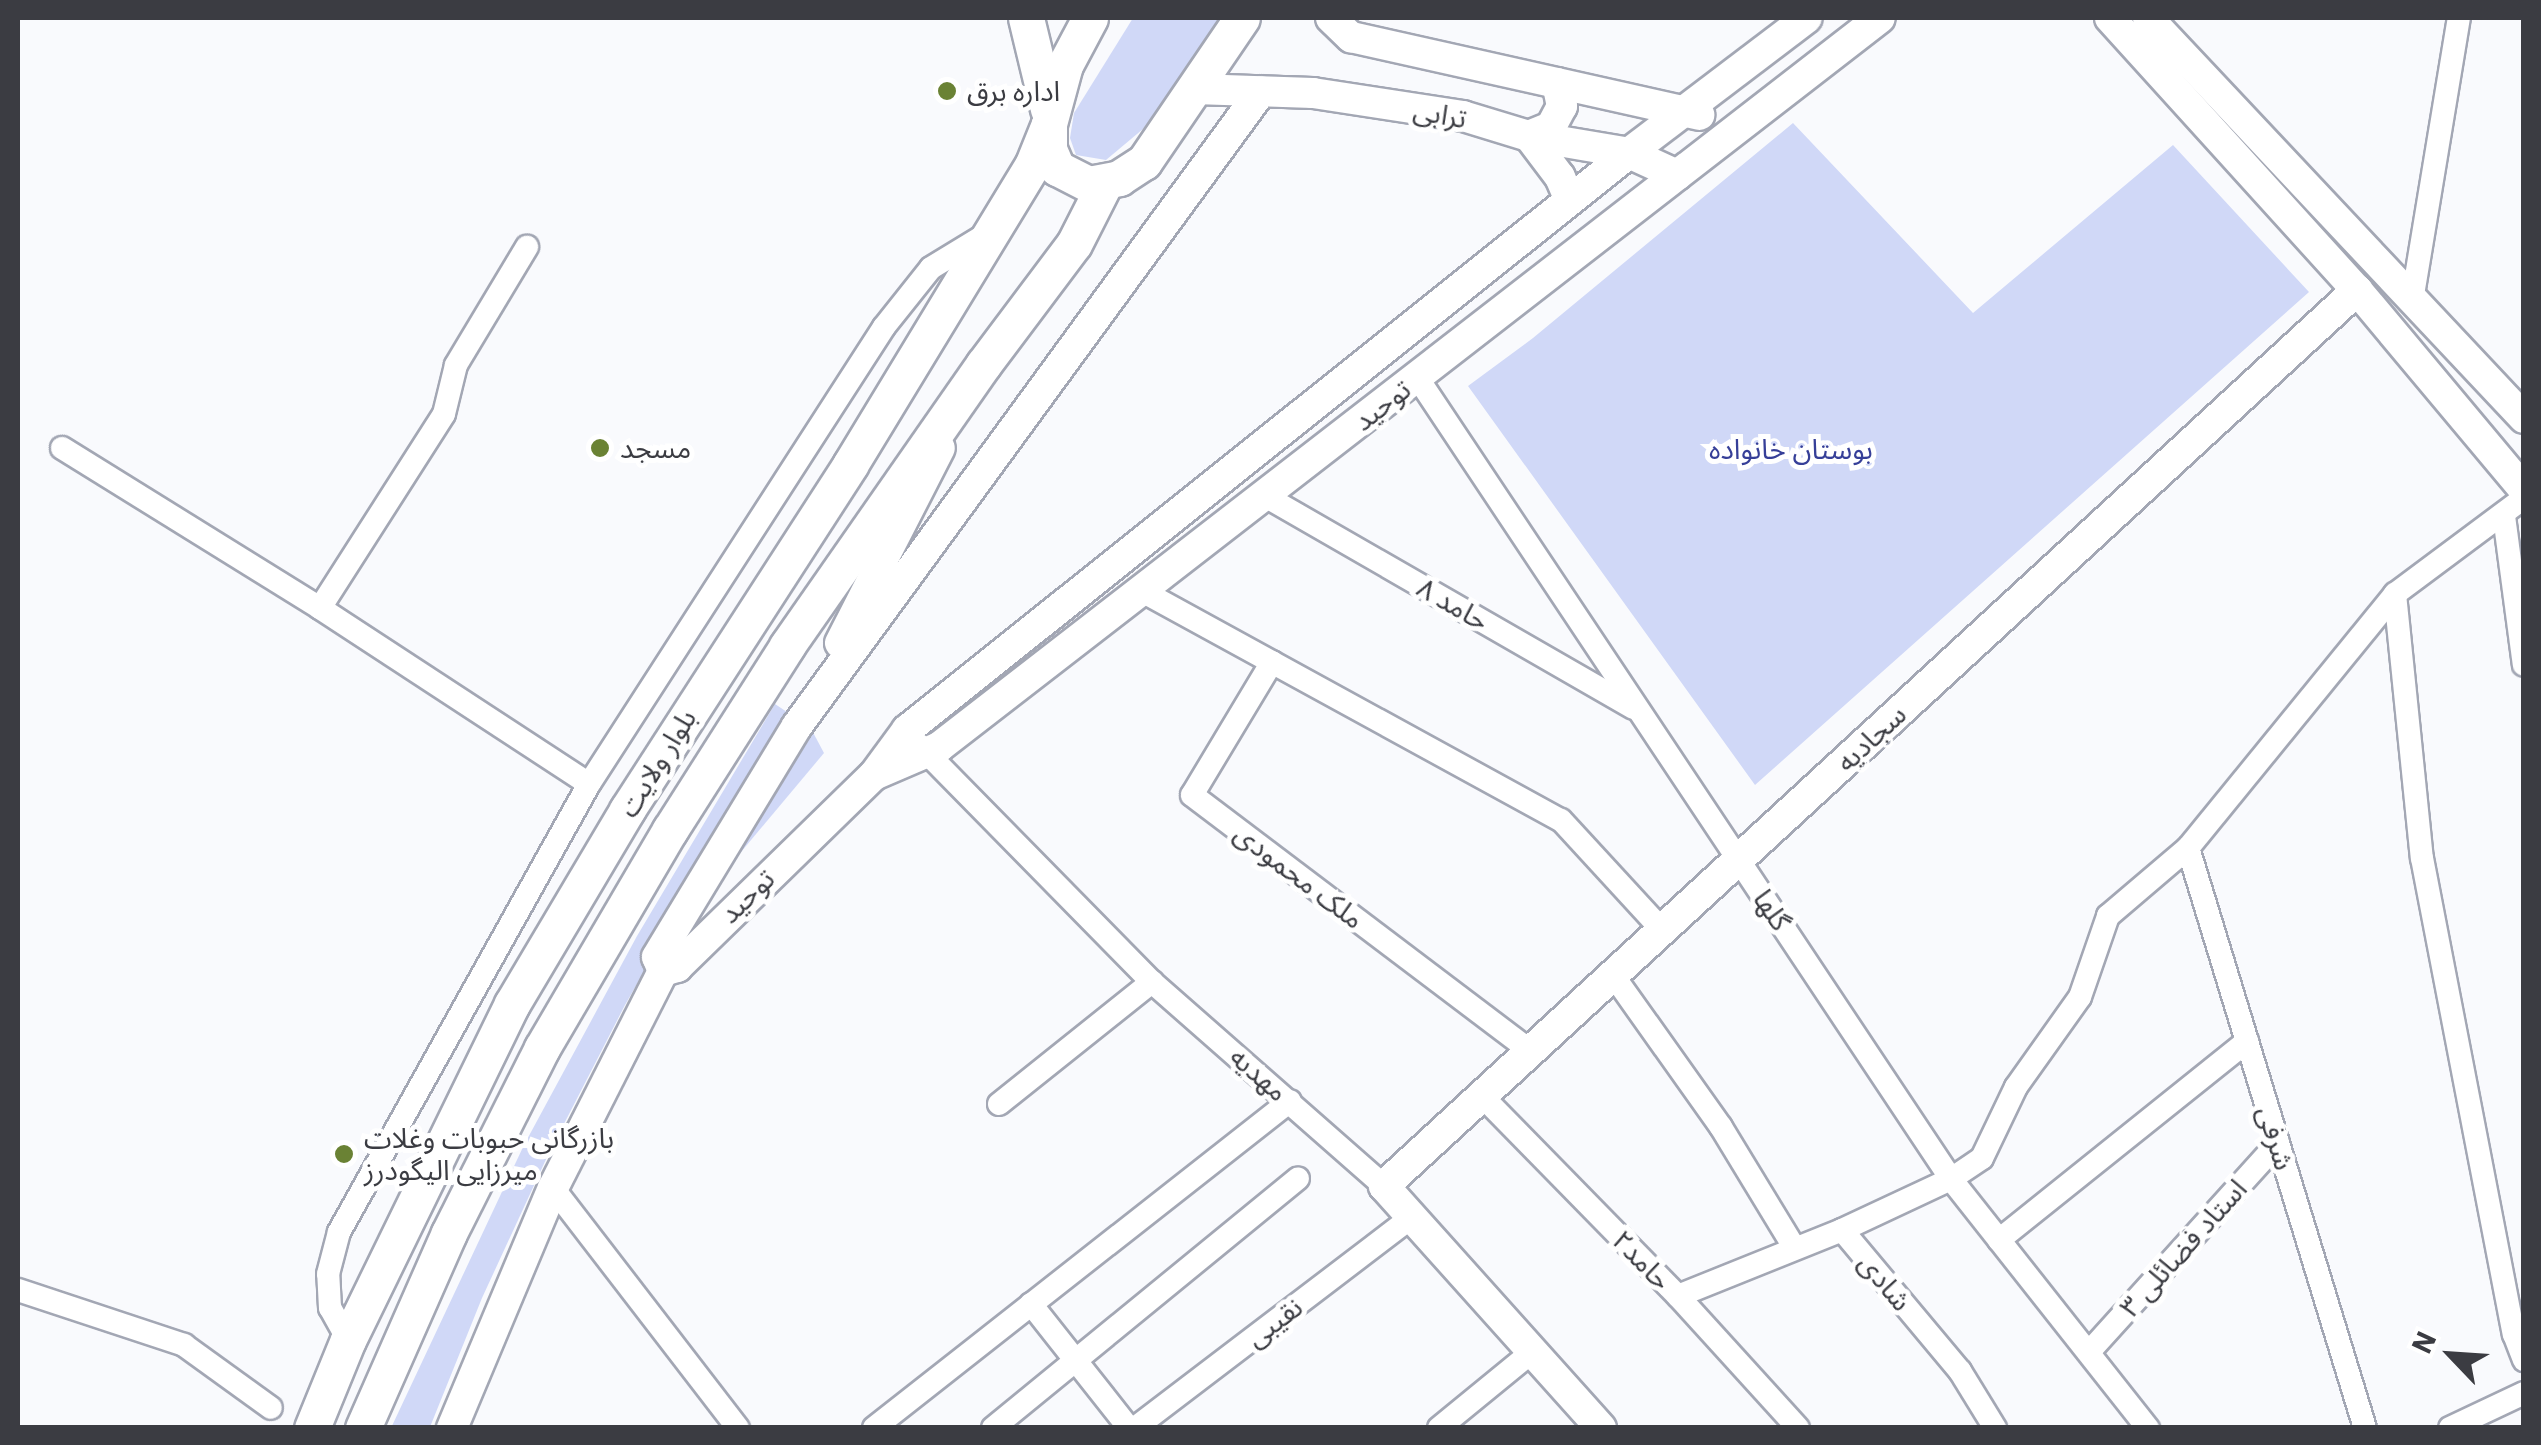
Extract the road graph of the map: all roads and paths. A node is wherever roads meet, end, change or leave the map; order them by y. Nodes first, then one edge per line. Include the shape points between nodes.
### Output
1 (1026, 18) edge
2 (1090, 18) edge
3 (1242, 18) edge
4 (1330, 18) edge
5 (1807, 18) edge
6 (1880, 18) edge
7 (2110, 18) edge
8 (2148, 18) edge
9 (2460, 18) edge
10 (1557, 82) junction
11 (1195, 89) junction
12 (1262, 91) junction
13 (1688, 112) junction
14 (1049, 121) junction
15 (1740, 126) junction
16 (1529, 136) junction
17 (1629, 153) junction
18 (1677, 175) junction
19 (1105, 183) junction
20 (1570, 200) junction
21 (992, 230) junction
22 (527, 246) dead end
23 (2357, 290) junction
24 (2412, 301) junction
25 (982, 365) junction
26 (1417, 377) junction
27 (2524, 418) edge
28 (62, 448) dead end
29 (2524, 490) edge
30 (1265, 496) junction
31 (2524, 498) edge
32 (2504, 516) junction
33 (1142, 592) junction
34 (2395, 594) junction
35 (320, 608) junction
36 (1272, 662) junction
37 (2524, 665) edge
38 (1640, 712) junction
39 (797, 726) junction
40 (907, 730) junction
41 (927, 754) junction
42 (874, 775) junction
43 (589, 784) junction
44 (2188, 848) junction
45 (1738, 860) junction
46 (1662, 930) junction
47 (663, 971) junction
48 (1613, 975) junction
49 (1152, 982) junction
50 (2247, 1042) junction
51 (1530, 1051) junction
52 (1482, 1096) junction
53 (1290, 1100) junction
54 (999, 1104) dead end
55 (2278, 1143) junction
56 (1298, 1178) dead end
57 (1951, 1179) junction
58 (1384, 1186) junction
59 (553, 1188) junction
60 (1412, 1217) junction
61 (1842, 1230) junction
62 (2000, 1240) junction
63 (1794, 1247) junction
64 (18, 1290) edge
65 (1678, 1296) junction
66 (1031, 1304) junction
67 (348, 1340) junction
68 (1533, 1352) junction
69 (2088, 1352) junction
70 (2524, 1360) edge
71 (1074, 1361) junction
72 (2524, 1393) edge
73 (272, 1408) dead end
74 (312, 1428) edge
75 (363, 1428) edge
76 (452, 1428) edge
77 (738, 1428) edge
78 (874, 1428) edge
79 (993, 1428) edge
80 (1132, 1428) edge
81 (1439, 1428) edge
82 (1601, 1428) edge
83 (1798, 1428) edge
84 (1996, 1428) edge
85 (2148, 1428) edge
86 (2365, 1428) edge
87 (2450, 1428) edge

1 - 14 main road
2 - 14 main road, بلوار ولایت via 1065,65
3 - 11 main road
4 - 10 main road, ترابی via 1351,38
5 - 13 main road, توحید
6 - 15 main road, توحید
7 - 23 main road
8 - 24 main road
9 - 24 street
10 - 13 main road, ترابی
10 - 16 main road via 1562,106 1551,127
11 - 12 main road, ترابی
11 - 19 main road via 1144,162
12 - 16 main road, ترابی via 1463,116
12 - 39 main road
13 - 15 main road, ترابی
13 - 17 main road, توحید
14 - 19 main road via 1057,168 1089,184
14 - 21 main road, بلوار ولایت via 1032,166
15 - 18 main road, توحید
16 - 17 main road, ترابی
16 - 20 main road
17 - 18 main road, ترابی
17 - 20 main road, توحید
18 - 26 main road, توحید
19 - 25 main road, بلوار ولایت via 1074,244
20 - 40 main road, توحید
21 - 43 street via 931,268 884,327
21 - 67 main road, بلوار ولایت via 850,465 626,810 512,1004
22 - 35 street via 456,365 444,414
23 - 29 main road
23 - 45 main road, سجادیه
24 - 27 main road
25 - 39 main road
25 - 75 main road, بلوار ولایت via 786,646 561,1014 448,1232
26 - 30 main road, توحید
26 - 38 street, گلها
28 - 35 street
30 - 33 main road, توحید
30 - 38 street, حامد ۸
31 - 32 street
32 - 34 street
32 - 37 street
33 - 36 street
33 - 41 main road, توحید
34 - 44 street
34 - 70 street via 2422,858
35 - 43 street
36 - 46 street via 1561,820
36 - 51 street, ملک محمودی via 1192,796
38 - 45 street, گلها
39 - 47 main road via 657,957
40 - 41 street, مهدیه
40 - 42 main road, توحید
41 - 42 main road, توحید
41 - 49 street, مهدیه
42 - 47 main road, توحید via 677,967
43 - 67 street via 339,1232 328,1274 330,1308
44 - 50 street, شرفی
44 - 57 street via 2108,916 2080,997 2016,1087 1982,1158
45 - 46 main road, سجادیه
45 - 57 street, گلها
46 - 48 main road, سجادیه
47 - 59 main road
48 - 51 main road, سجادیه
48 - 63 street via 1721,1127
49 - 53 street, مهدیه
49 - 54 street
50 - 55 street, شرفی
50 - 62 street
51 - 52 main road, سجادیه
52 - 58 main road, سجادیه
52 - 65 street, حامد۲
53 - 58 street, مهدیه
53 - 66 street
55 - 69 street, استاد فضائلی ۳
55 - 86 street, شرفی
56 - 71 street
57 - 61 street
57 - 62 street, گلها
58 - 60 main road, مهدیه
59 - 76 main road
59 - 77 street
60 - 68 main road, مهدیه
60 - 80 street, نقیبی
61 - 63 street, شادی
61 - 84 street, شادی via 1960,1371
62 - 69 street, گلها
63 - 65 street, شادی
64 - 73 street via 184,1345
65 - 83 street, حامد۲
66 - 71 street
66 - 78 street
67 - 74 main road, بلوار ولایت
68 - 81 street
68 - 82 main road, مهدیه
69 - 85 street, گلها
71 - 79 street
71 - 80 street
72 - 87 street

